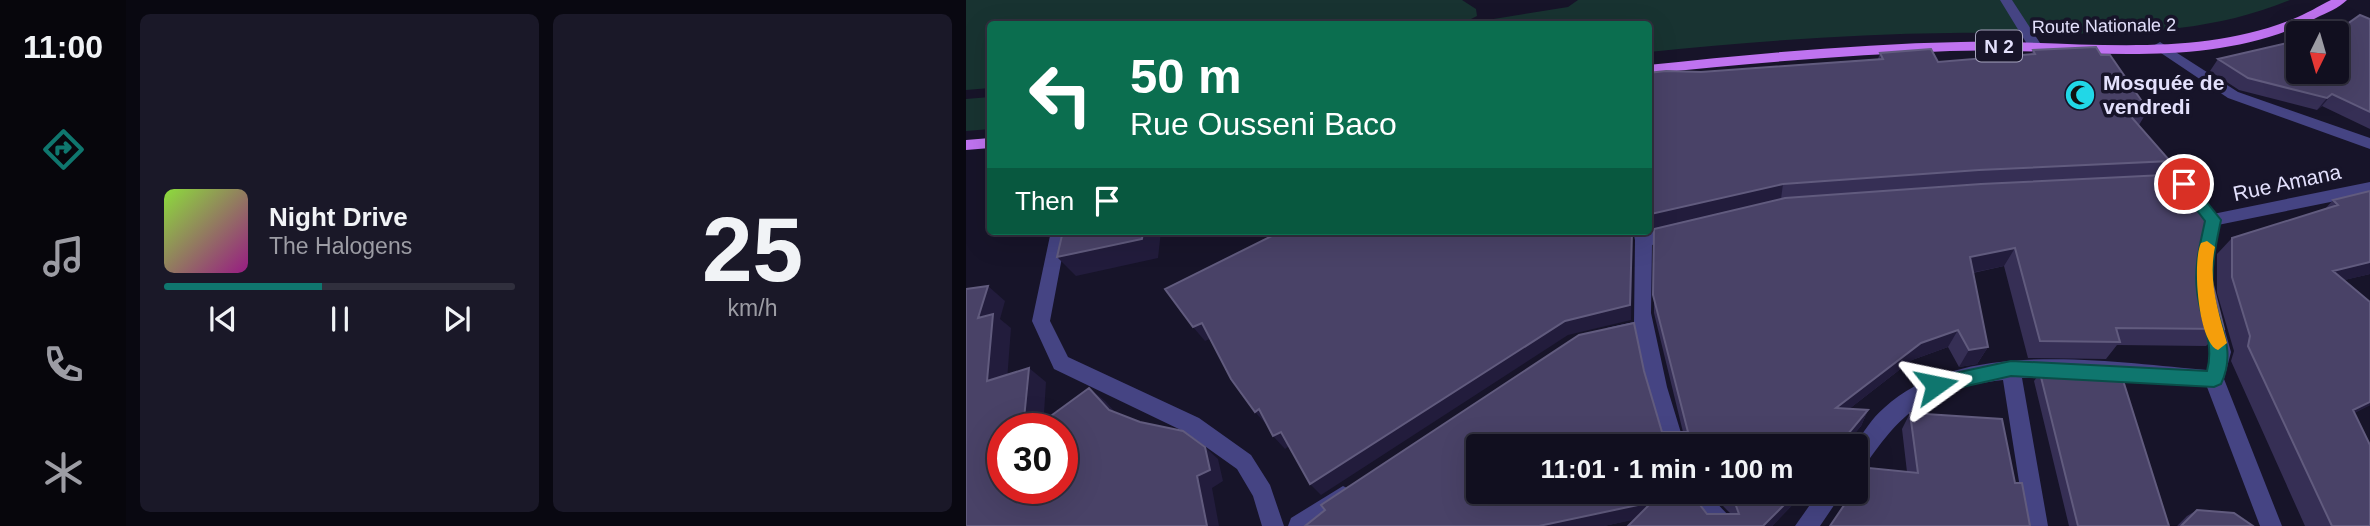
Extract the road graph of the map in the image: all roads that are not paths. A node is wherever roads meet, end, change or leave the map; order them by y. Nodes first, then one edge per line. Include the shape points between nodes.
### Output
1 (2006, 0) edge
2 (2342, 0) edge
3 (2035, 46) junction
4 (2160, 46) junction
5 (1652, 70) edge
6 (987, 143) edge
7 (2370, 144) edge
8 (966, 145) edge
9 (2370, 188) edge
10 (2199, 202) edge
11 (2213, 220) junction
12 (1694, 228) edge
13 (1652, 234) edge
14 (1058, 235) edge
15 (1643, 235) edge
16 (2208, 241) edge
17 (2205, 293) edge
18 (1645, 327) junction
19 (1599, 338) edge
20 (2011, 369) junction
21 (2214, 379) junction
22 (1671, 434) edge
23 (1868, 445) edge
24 (1356, 488) edge
25 (1703, 504) edge
26 (1823, 504) edge
27 (1273, 526) edge
28 (1299, 526) edge
29 (1723, 526) edge
30 (1807, 526) edge
31 (2037, 526) edge
32 (2271, 526) edge

1 - 3 street
2 - 4 main road, Route Nationale 2 / N 2 via 2293,26 2262,35
3 - 4 main road, Route Nationale 2 / N 2
3 - 5 main road, Route Nationale 2 / N 2 via 1874,50
4 - 7 street via 2233,95
6 - 8 main road
9 - 11 street, Rue Amana
10 - 11 street
11 - 16 street
12 - 13 street
14 - 27 street via 1041,321 1061,363 1192,425 1244,462 1262,492
15 - 18 street
17 - 21 street via 2221,352
18 - 19 street
18 - 22 street
20 - 21 street
20 - 23 street via 1936,385 1893,412
20 - 31 street
21 - 32 street
24 - 28 street
25 - 29 street
26 - 30 street

